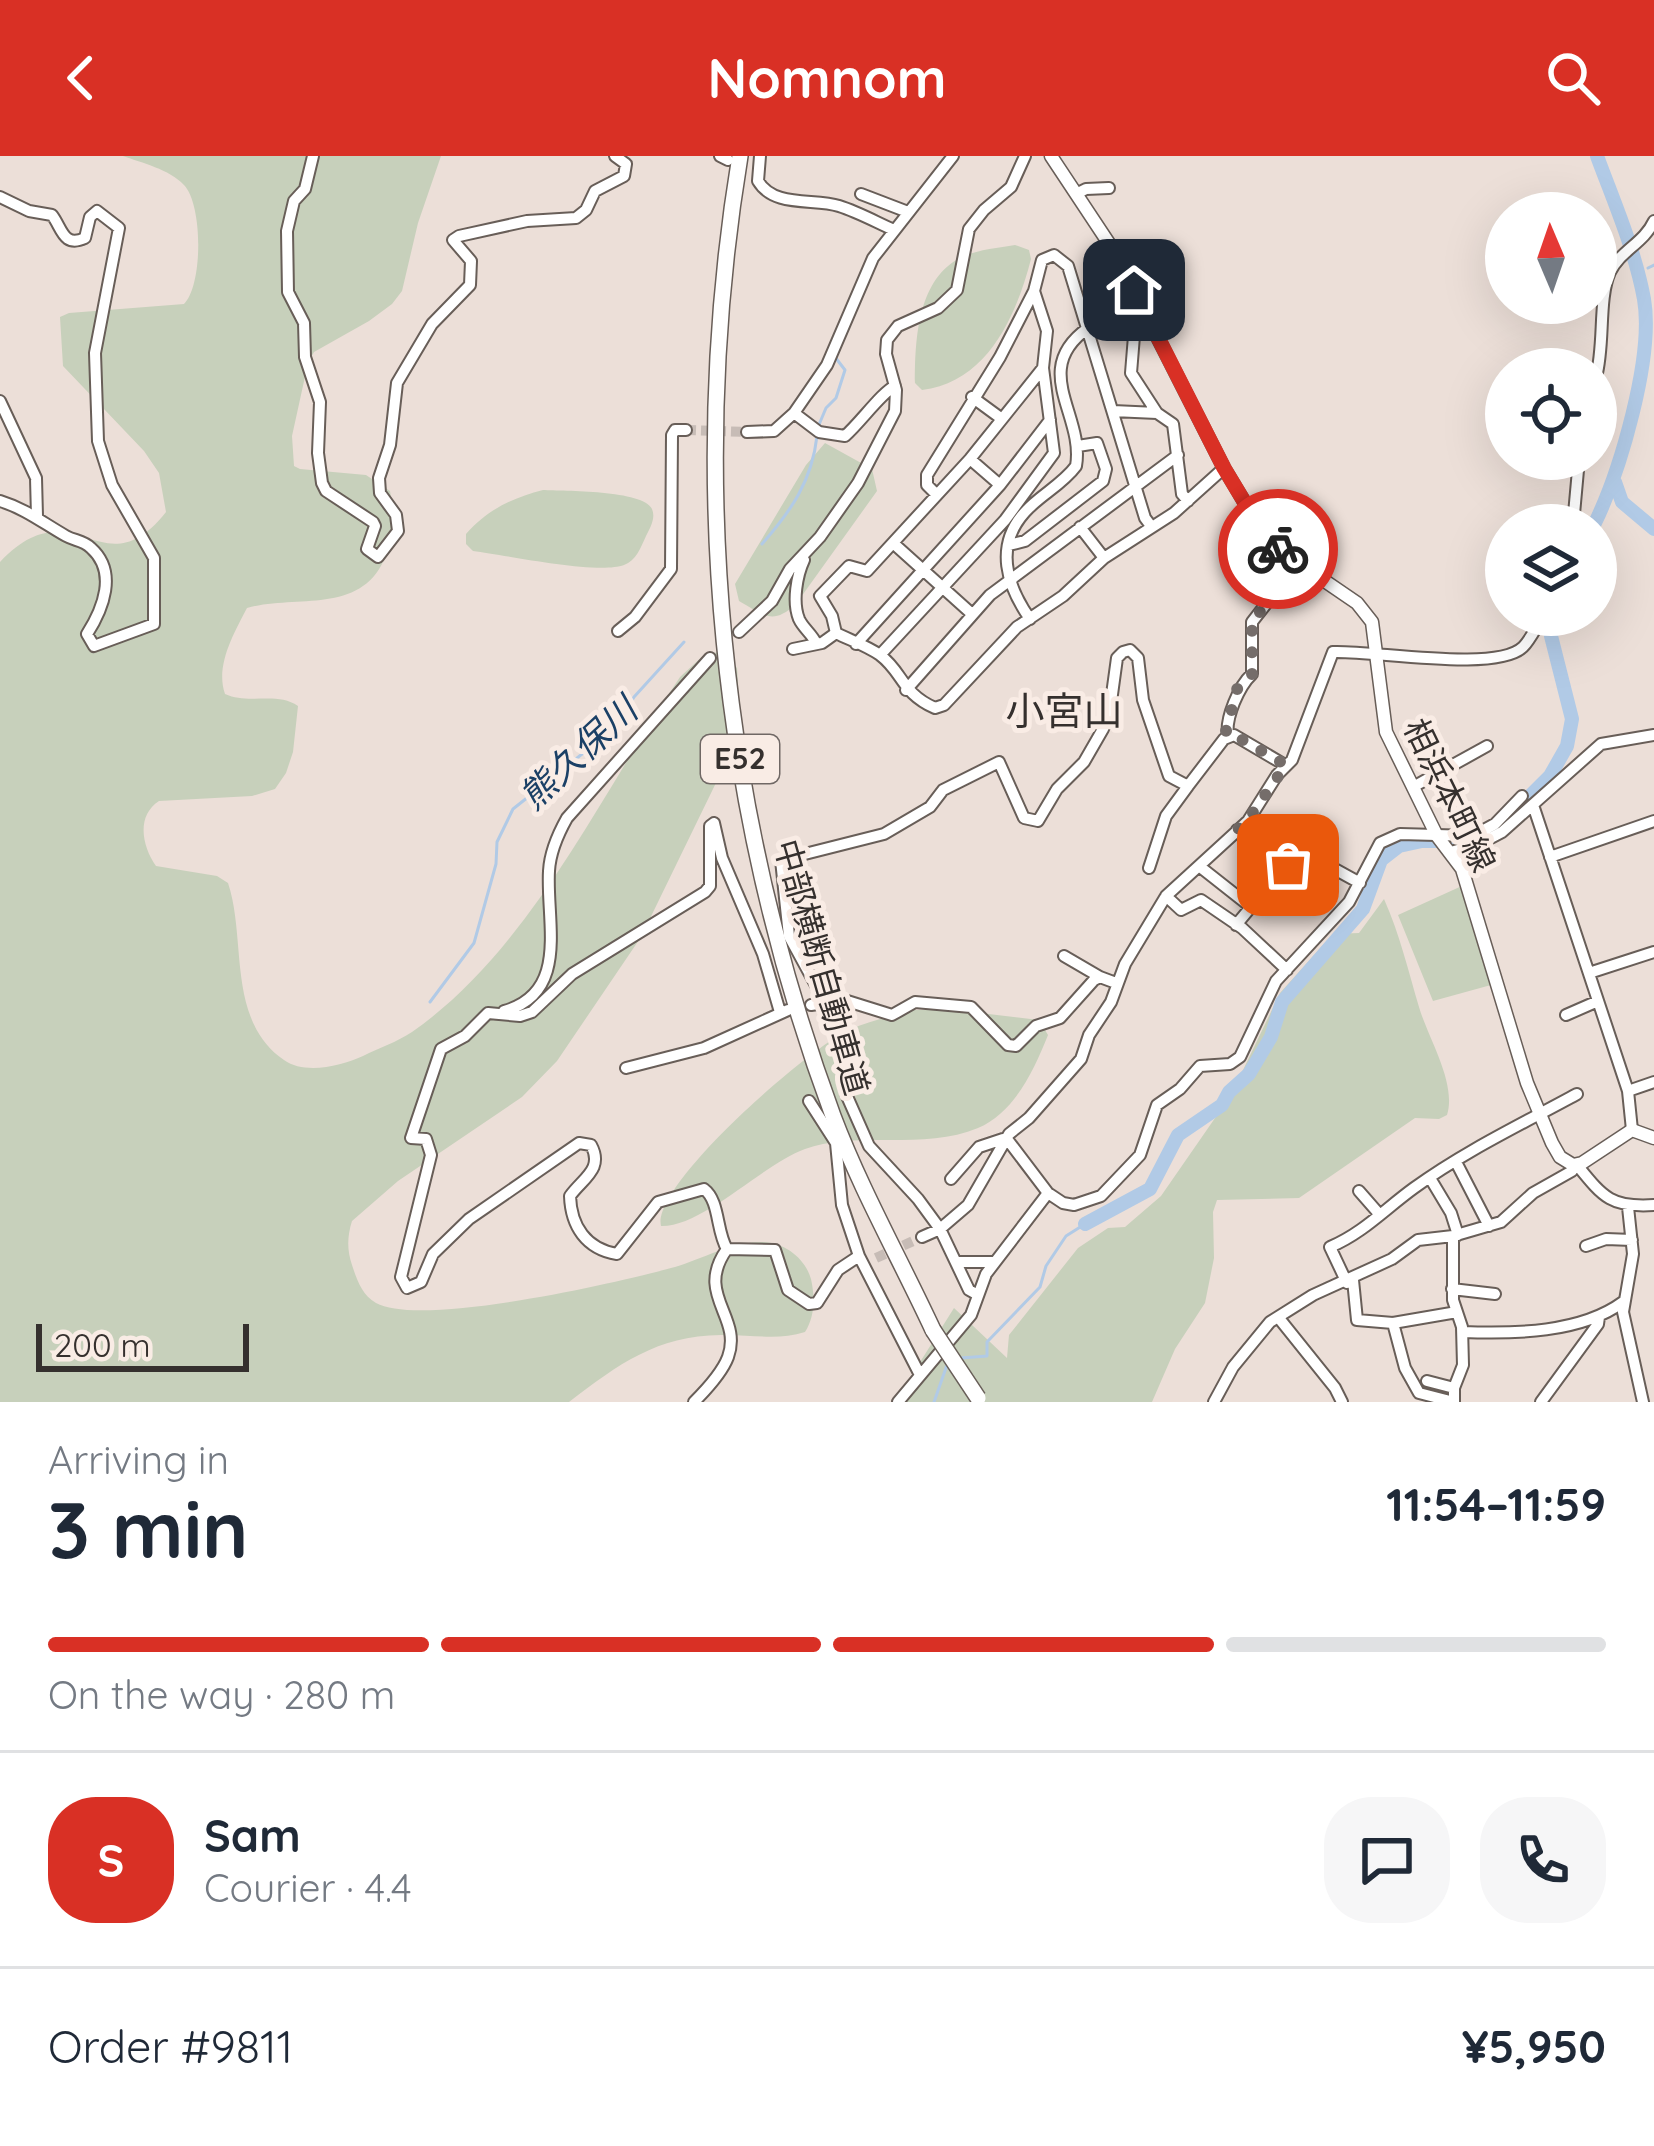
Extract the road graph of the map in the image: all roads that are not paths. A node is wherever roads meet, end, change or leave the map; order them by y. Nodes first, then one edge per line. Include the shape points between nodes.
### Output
1 (313, 156) edge
2 (615, 156) edge
3 (760, 156) edge
4 (953, 156) edge
5 (1025, 156) edge
6 (1051, 156) edge
7 (739, 162) edge
8 (1109, 188) dead end
9 (1078, 193) junction
10 (861, 194) dead end
11 (0, 196) edge
12 (908, 212) junction
13 (1653, 225) edge
14 (894, 230) junction
15 (1134, 290) junction
16 (1034, 291) junction
17 (1088, 328) junction
18 (1603, 348) edge
19 (1042, 368) junction
20 (896, 386) junction
21 (973, 397) junction
22 (0, 401) edge
23 (1113, 411) junction
24 (794, 413) junction
25 (1157, 413) junction
26 (1002, 418) junction
27 (1050, 420) junction
28 (686, 430) dead end
29 (747, 432) tunnel mouth
30 (1078, 446) junction
31 (1178, 455) junction
32 (970, 459) junction
33 (1224, 468) junction
34 (1000, 485) junction
35 (1136, 485) junction
36 (937, 495) junction
37 (0, 501) edge
38 (1188, 501) junction
39 (37, 516) junction
40 (1151, 526) junction
41 (1080, 527) junction
42 (893, 543) junction
43 (1009, 545) junction
44 (809, 551) junction
45 (1103, 558) junction
46 (1298, 563) junction
47 (924, 569) junction
48 (1008, 581) junction
49 (942, 586) junction
50 (972, 614) junction
51 (1030, 619) junction
52 (618, 631) dead end
53 (739, 632) dead end
54 (836, 633) junction
55 (1530, 636) edge
56 (816, 643) junction
57 (856, 644) junction
58 (793, 649) dead end
59 (1378, 652) junction
60 (880, 655) junction
61 (710, 658) dead end
62 (906, 690) junction
63 (1654, 734) edge
64 (1228, 736) junction
65 (1487, 746) dead end
66 (1286, 765) junction
67 (1188, 786) junction
68 (1413, 787) junction
69 (1528, 801) junction
70 (1654, 821) edge
71 (1237, 830) junction
72 (1443, 843) junction
73 (1550, 857) junction
74 (1199, 866) junction
75 (1149, 868) dead end
76 (1360, 883) junction
77 (1166, 896) junction
78 (1236, 925) junction
79 (1654, 952) edge
80 (1064, 956) dead end
81 (1287, 970) junction
82 (1589, 973) junction
83 (1100, 977) junction
84 (1116, 982) junction
85 (1598, 1001) junction
86 (494, 1012) junction
87 (1566, 1015) dead end
88 (626, 1068) dead end
89 (1654, 1082) edge
90 (1628, 1091) junction
91 (846, 1094) dead end
92 (1577, 1094) dead end
93 (809, 1101) dead end
94 (1540, 1114) junction
95 (1632, 1130) junction
96 (1654, 1138) edge
97 (1007, 1139) junction
98 (1456, 1162) junction
99 (1575, 1165) junction
100 (1430, 1178) junction
101 (951, 1179) dead end
102 (1359, 1191) dead end
103 (1048, 1192) junction
104 (1654, 1205) edge
105 (1628, 1207) junction
106 (1380, 1216) junction
107 (1489, 1226) junction
108 (940, 1229) junction
109 (1456, 1235) junction
110 (922, 1237) tunnel mouth
111 (1632, 1240) junction
112 (1586, 1246) dead end
113 (728, 1249) junction
114 (876, 1258) tunnel mouth
115 (861, 1260) junction
116 (956, 1262) junction
117 (994, 1262) junction
118 (1350, 1282) junction
119 (1452, 1289) junction
120 (1495, 1294) dead end
121 (978, 1295) junction
122 (1623, 1302) junction
123 (1456, 1312) junction
124 (1599, 1316) junction
125 (1278, 1317) junction
126 (1393, 1323) junction
127 (1462, 1332) junction
128 (919, 1373) junction
129 (1427, 1381) dead end
130 (1454, 1388) junction
131 (980, 1400) edge
132 (694, 1402) edge
133 (898, 1402) edge
134 (1214, 1402) edge
135 (1342, 1402) edge
136 (1454, 1402) edge
137 (1541, 1402) edge
138 (1643, 1402) edge

1 - 2 street via 287,231 288,292 304,323 320,402 322,483 373,522 367,549 378,557 398,531 379,485 398,383 432,324 470,285 471,261 453,240 576,218 596,191 624,176 626,164
3 - 7 street
4 - 12 street
5 - 20 street via 1006,193 969,230 957,290 891,333 886,354
6 - 9 main road, 相浜本町線
7 - 14 street via 768,192 833,204
7 - 131 highway, 中部横断自動車道 / E52, bridge via 720,318 715,461 723,638 744,787 772,924 834,1118 933,1330
8 - 9 street
9 - 15 main road, 相浜本町線
10 - 12 street
11 - 39 street via 52,215 67,240 86,238 97,211 119,228 95,353 98,441 115,493 154,558 154,624 94,646 88,634 106,588 98,554
12 - 14 street
13 - 18 street via 1608,280
14 - 24 street
15 - 25 street via 1130,368
15 - 33 main road, 相浜本町線
16 - 17 street via 1042,260 1060,257
16 - 19 street via 1048,331
16 - 21 street
17 - 23 street
17 - 30 street via 1066,349 1060,376
19 - 26 street
19 - 27 street
20 - 24 street via 845,436 819,432
20 - 44 street via 891,422
21 - 26 street
21 - 36 street via 927,475
22 - 39 street via 36,478
23 - 25 street
23 - 35 street
24 - 29 street via 774,431
25 - 31 street via 1174,424
26 - 32 street
27 - 34 street
27 - 49 street via 1054,453
28 - 52 street via 672,435 671,569
30 - 43 street via 1076,466 1022,515
30 - 43 street via 1097,443 1103,482
31 - 35 street
31 - 38 street
32 - 34 street
32 - 36 street
33 - 38 street
33 - 46 main road, 相浜本町線 via 1260,528
34 - 47 street
35 - 40 street
35 - 41 street
36 - 42 street
37 - 39 street
38 - 40 street
40 - 45 street
41 - 45 street
41 - 48 street
42 - 47 street
42 - 54 street via 867,572 849,566 822,592
43 - 48 street
44 - 53 street
44 - 56 street via 796,607
45 - 51 street
46 - 59 main road, 相浜本町線 via 1362,607
46 - 64 street via 1252,622 1252,674 1238,686
47 - 49 street
47 - 57 street
48 - 50 street
48 - 51 street
49 - 50 street
49 - 60 street
50 - 62 street
51 - 62 street via 944,705 932,707
54 - 56 street
54 - 57 street
55 - 59 street via 1508,655 1446,660
56 - 58 street
57 - 60 street
59 - 66 street via 1329,656 1301,746
59 - 68 main road, 相浜本町線 via 1384,727
60 - 62 street
61 - 86 street via 567,818 549,871 550,969 528,1001
63 - 69 street via 1601,744
64 - 66 street
64 - 67 street
65 - 68 street
66 - 71 street
67 - 75 street via 1166,816
67 - 83 street via 1166,773 1130,650 1117,658 1094,747 1038,821 1024,818 999,761 884,834 781,860 788,936 818,1002 844,1000 892,1015 915,1002 971,1006 1016,1046 1036,1026 1060,1018
68 - 72 main road, 相浜本町線
69 - 72 street via 1483,832
69 - 72 street via 1487,841
69 - 73 street
70 - 73 street
71 - 74 street
71 - 76 street via 1288,865 1320,861
72 - 76 street via 1387,838
72 - 94 main road, 相浜本町線 via 1462,869
73 - 82 street
74 - 77 street
74 - 78 street via 1251,907
76 - 81 street
77 - 78 street via 1180,910 1201,900
77 - 84 street
78 - 81 street
79 - 82 street
80 - 83 street
81 - 103 street via 1240,1057 1200,1066 1157,1105 1144,1148 1108,1193 1069,1205
82 - 85 street
83 - 84 street
84 - 97 street via 1081,1059
85 - 87 street
85 - 90 street
86 - 88 street via 532,1012 572,974 705,892 714,823 784,1011 704,1048
86 - 113 street via 438,1055 411,1138 426,1139 431,1155 404,1286 421,1282 433,1253 469,1220 579,1142 591,1145 597,1160 570,1196 585,1239 617,1254 658,1202 704,1189
89 - 90 street
90 - 95 street
91 - 108 street via 869,1146
92 - 94 street
93 - 115 street via 836,1143 842,1205
94 - 98 street
94 - 99 main road, 相浜本町線 via 1560,1157
95 - 96 main road
95 - 99 main road
97 - 101 street via 979,1147
97 - 103 street
97 - 108 street via 968,1205
98 - 100 street
98 - 107 street
99 - 105 street
99 - 107 street
100 - 106 street
100 - 109 street
102 - 106 street
103 - 117 street
104 - 105 street
105 - 111 street
106 - 118 street via 1330,1247
107 - 109 street
108 - 110 street
108 - 116 street
109 - 118 street via 1418,1240
109 - 119 street
111 - 112 street
111 - 122 street
113 - 115 street via 775,1250 788,1290 809,1304 838,1270
113 - 132 street via 714,1289 729,1355
114 - 115 street
115 - 128 street
116 - 117 street
116 - 121 street
117 - 121 street
118 - 125 street
118 - 126 street via 1357,1319
119 - 120 street
119 - 123 street
121 - 128 street via 971,1315
122 - 124 street
122 - 138 street
123 - 126 street
123 - 127 street
124 - 127 street via 1530,1331
124 - 137 street
125 - 134 street
125 - 135 street
126 - 136 street via 1419,1393
127 - 130 street
128 - 133 street
129 - 130 street
130 - 136 street

